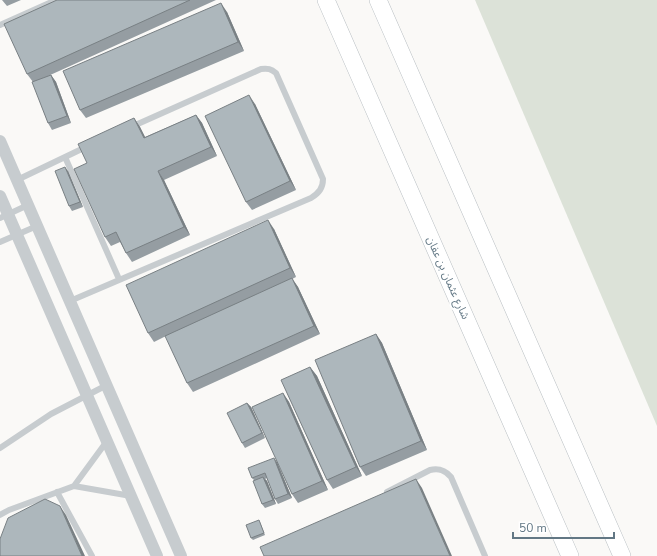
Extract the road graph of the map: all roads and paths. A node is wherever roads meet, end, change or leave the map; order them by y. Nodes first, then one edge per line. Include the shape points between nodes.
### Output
1 (56, 0) edge
2 (326, 0) edge
3 (378, 0) edge
4 (0, 25) edge
5 (123, 131) edge
6 (0, 141) edge
7 (94, 144) edge
8 (65, 157) junction
9 (17, 180) junction
10 (0, 196) edge
11 (28, 205) junction
12 (4, 216) edge
13 (37, 226) junction
14 (17, 234) junction
15 (0, 242) edge
16 (119, 279) junction
17 (70, 301) junction
18 (107, 385) junction
19 (87, 395) junction
20 (107, 441) junction
21 (0, 448) edge
22 (74, 486) junction
23 (57, 492) junction
24 (381, 495) edge
25 (131, 496) junction
26 (0, 515) edge
27 (92, 556) edge
28 (157, 556) edge
29 (181, 556) edge
30 (485, 556) edge
31 (570, 556) edge
32 (622, 556) edge

1 - 4 lane
2 - 31 main road, شارع عثمان بن عفان
3 - 32 main road
5 - 16 lane via 267,68 276,73 323,179 323,185 311,198
6 - 9 street
7 - 8 lane
8 - 9 lane
8 - 16 lane
9 - 11 street
10 - 12 street
11 - 12 lane
11 - 13 street
12 - 14 street
13 - 14 lane
13 - 17 street
14 - 15 lane
14 - 19 street
16 - 17 lane
17 - 18 street
18 - 19 lane
18 - 29 street
19 - 20 street
19 - 21 lane via 51,414
20 - 22 lane
20 - 25 street
22 - 23 lane
22 - 25 lane
23 - 26 lane
23 - 27 lane
24 - 30 lane via 430,470 442,470 451,477
25 - 28 street

